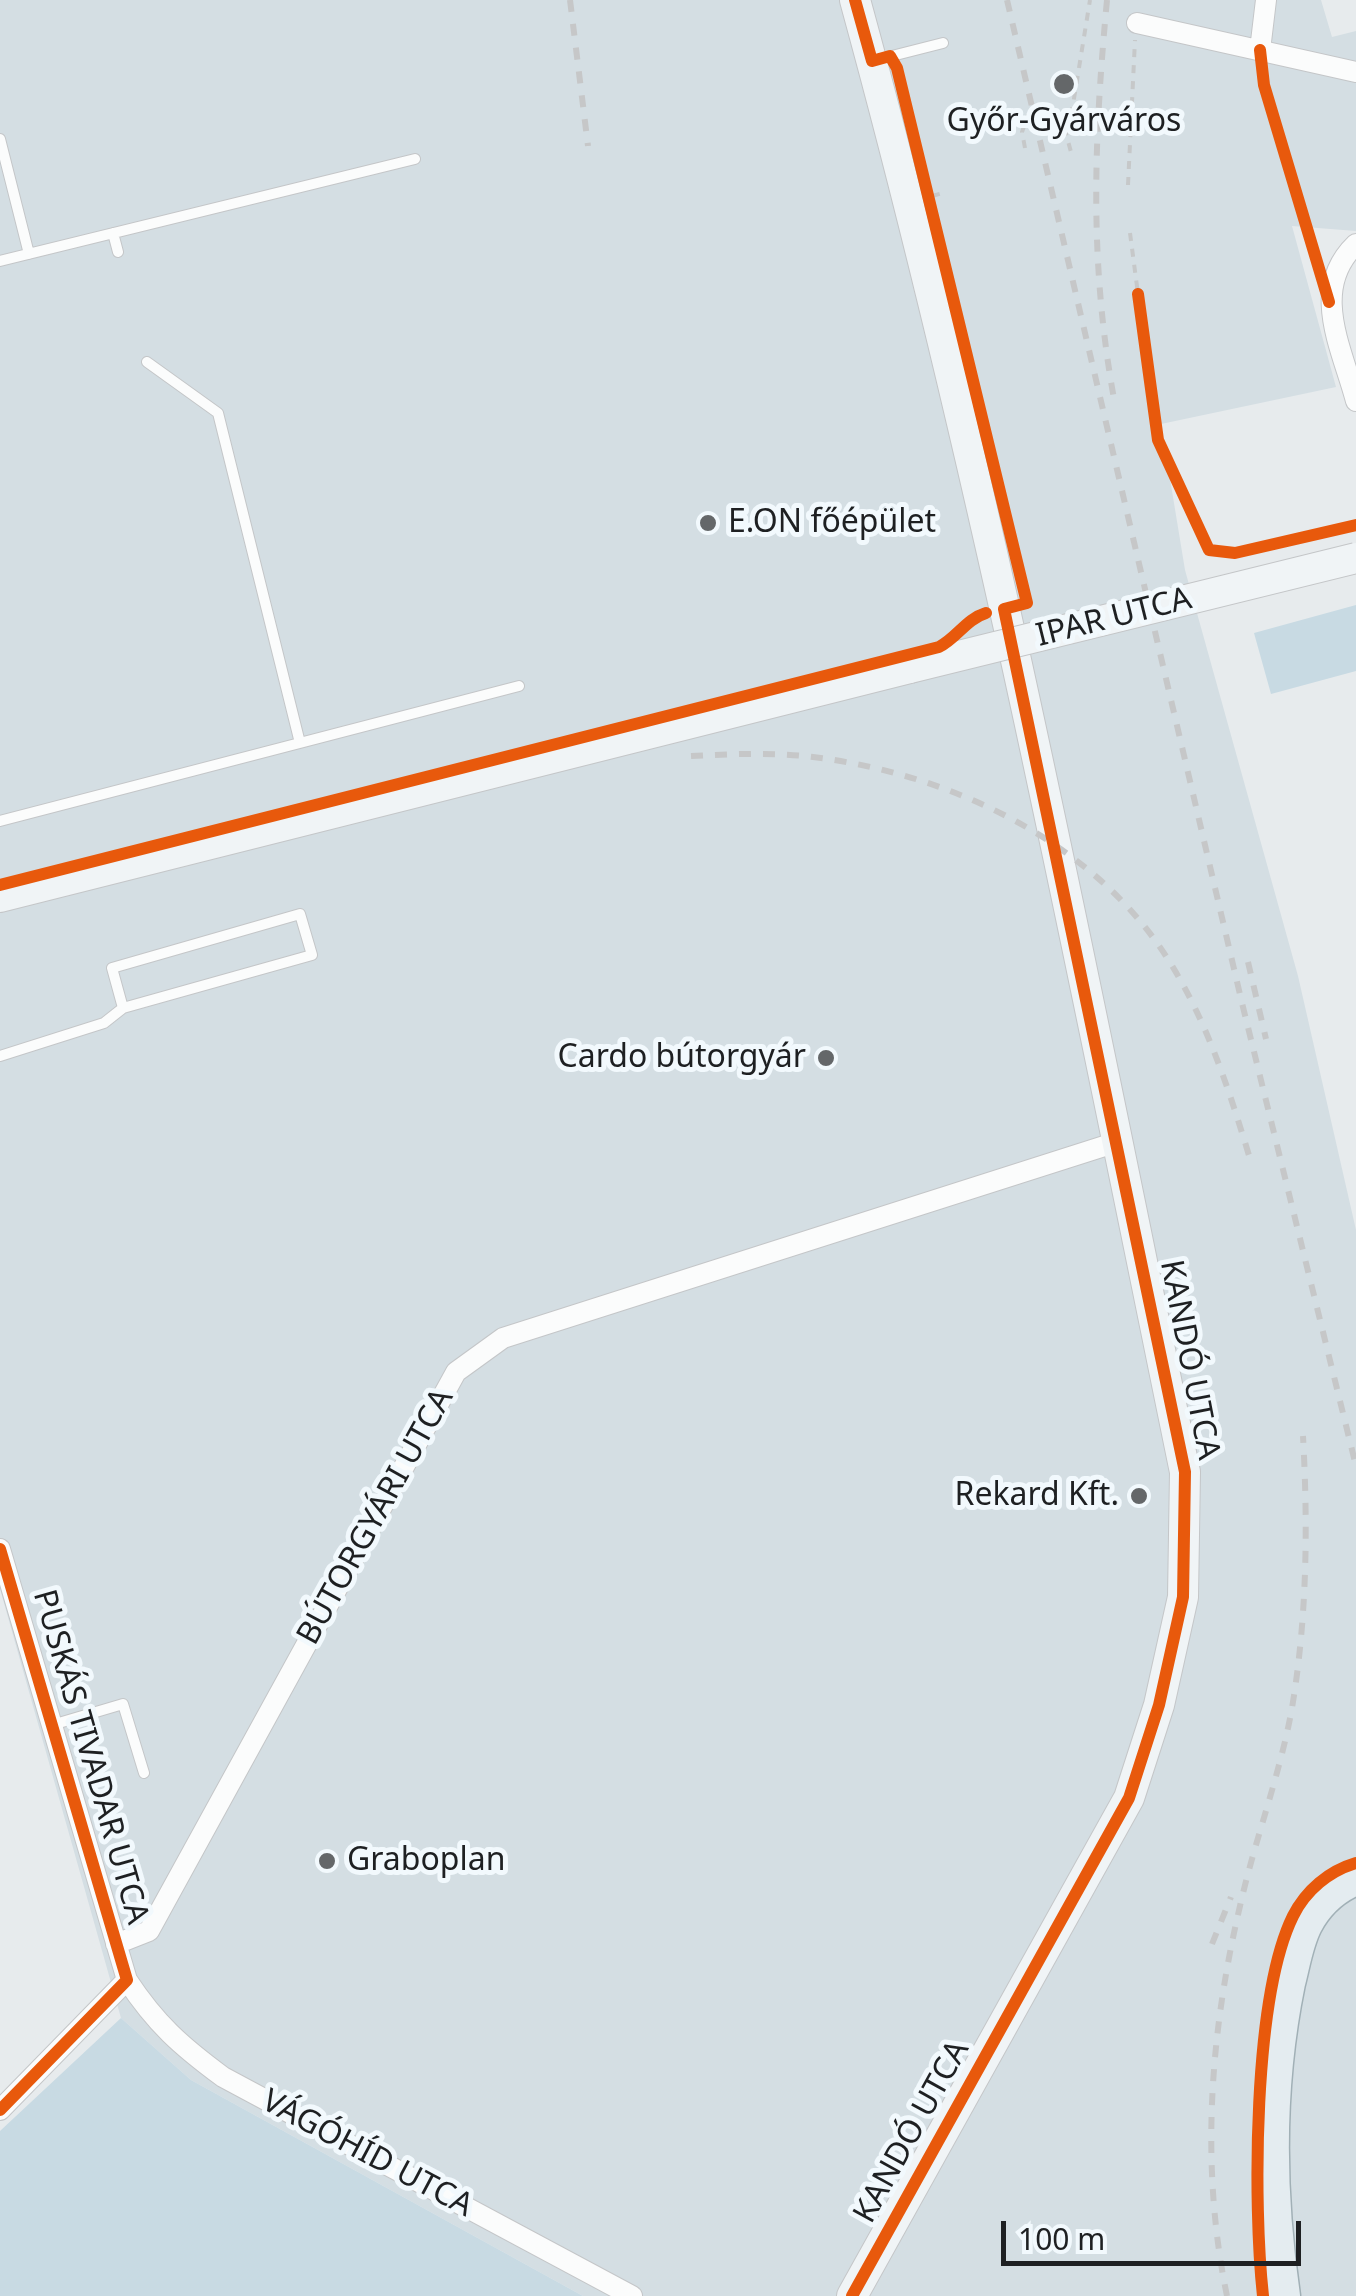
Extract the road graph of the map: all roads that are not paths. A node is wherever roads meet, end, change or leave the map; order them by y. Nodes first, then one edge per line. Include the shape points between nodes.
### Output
1 (856, 0) edge
2 (1266, 0) edge
3 (1137, 23) road end
4 (943, 43) dead end
5 (1260, 50) junction
6 (872, 61) junction
7 (1356, 72) edge
8 (0, 138) edge
9 (415, 159) dead end
10 (113, 233) junction
11 (1356, 244) edge
12 (118, 252) dead end
13 (29, 254) junction
14 (0, 261) edge
15 (147, 362) dead end
16 (1356, 401) edge
17 (1356, 558) edge
18 (519, 686) dead end
19 (300, 744) junction
20 (0, 821) edge
21 (0, 898) edge
22 (123, 1008) junction
23 (0, 1056) edge
24 (1117, 1142) junction
25 (0, 1548) edge
26 (52, 1726) junction
27 (144, 1773) dead end
28 (1356, 1879) edge
29 (116, 1944) junction
30 (128, 1980) junction
31 (0, 2110) edge
32 (632, 2296) edge
33 (852, 2296) edge
34 (1284, 2296) edge

1 - 6 street, KANDÓ UTCA
2 - 5 street
3 - 5 street
4 - 6 lane
5 - 7 street
6 - 24 street, KANDÓ UTCA via 1004,609
8 - 13 lane
9 - 10 lane
10 - 12 lane
10 - 13 lane
11 - 16 street via 1337,268 1329,302
13 - 14 lane
15 - 19 lane via 218,413
17 - 21 street, IPAR UTCA, bridge
18 - 19 lane
19 - 20 lane
22 - 22 lane via 312,955 300,914 112,968
22 - 23 lane via 104,1023
24 - 29 street, BÚTORGYÁRI UTCA via 503,1338 456,1372 148,1931
24 - 33 street, KANDÓ UTCA via 1184,1472 1183,1597 1159,1705 1130,1798
25 - 26 street, PUSKÁS TIVADAR UTCA
26 - 27 lane via 123,1704
26 - 29 street, PUSKÁS TIVADAR UTCA
28 - 34 main road via 1334,1891 1306,1925 1284,2006 1272,2167
29 - 30 street, PUSKÁS TIVADAR UTCA
30 - 31 street
30 - 32 street, VÁGÓHÍD UTCA via 176,2042 223,2077

